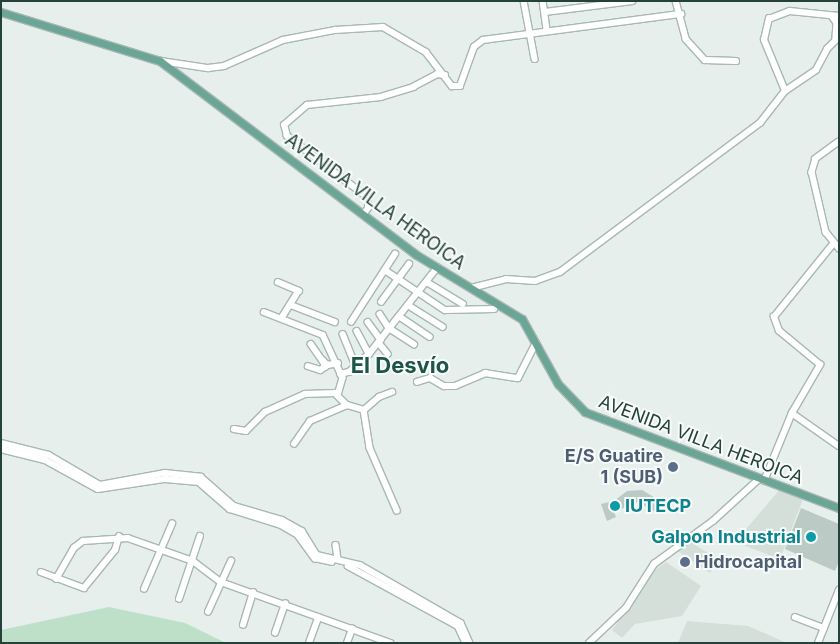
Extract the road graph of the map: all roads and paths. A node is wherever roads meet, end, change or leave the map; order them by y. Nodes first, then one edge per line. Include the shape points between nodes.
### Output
1 (524, 1) edge
2 (543, 1) edge
3 (632, 1) edge
4 (676, 1) edge
5 (1, 12) edge
6 (545, 12) junction
7 (681, 14) junction
8 (835, 16) edge
9 (547, 30) junction
10 (529, 32) junction
11 (837, 38) edge
12 (534, 59) dead end
13 (160, 61) junction
14 (736, 61) dead end
15 (445, 75) junction
16 (785, 91) junction
17 (839, 142) edge
18 (363, 215) junction
19 (834, 243) junction
20 (839, 248) edge
21 (395, 254) dead end
22 (410, 264) dead end
23 (437, 268) junction
24 (385, 270) junction
25 (399, 279) junction
26 (278, 282) dead end
27 (428, 282) junction
28 (471, 288) junction
29 (418, 292) junction
30 (381, 302) dead end
31 (463, 304) dead end
32 (291, 305) junction
33 (408, 305) junction
34 (494, 309) dead end
35 (264, 312) dead end
36 (380, 314) dead end
37 (399, 316) junction
38 (282, 318) junction
39 (335, 322) dead end
40 (351, 322) dead end
41 (368, 322) dead end
42 (444, 327) dead end
43 (389, 328) junction
44 (357, 331) dead end
45 (343, 334) dead end
46 (430, 336) dead end
47 (380, 342) junction
48 (536, 343) junction
49 (311, 344) dead end
50 (414, 344) dead end
51 (368, 354) junction
52 (388, 354) dead end
53 (323, 361) junction
54 (338, 363) junction
55 (355, 364) junction
56 (308, 366) dead end
57 (340, 374) junction
58 (417, 382) dead end
59 (392, 392) dead end
60 (338, 395) junction
61 (347, 404) junction
62 (364, 410) junction
63 (792, 413) junction
64 (234, 429) dead end
65 (1, 443) edge
66 (294, 444) dead end
67 (839, 446) edge
68 (1, 449) edge
69 (762, 480) junction
70 (839, 508) edge
71 (397, 510) dead end
72 (172, 524) dead end
73 (200, 536) dead end
74 (119, 537) junction
75 (336, 545) dead end
76 (162, 550) junction
77 (338, 560) junction
78 (193, 561) junction
79 (231, 561) dead end
80 (41, 572) dead end
81 (56, 579) junction
82 (221, 582) junction
83 (144, 589) dead end
84 (839, 590) edge
85 (253, 593) junction
86 (179, 599) dead end
87 (285, 604) junction
88 (208, 612) dead end
89 (794, 617) dead end
90 (318, 618) junction
91 (243, 625) dead end
92 (824, 628) junction
93 (352, 630) junction
94 (275, 633) dead end
95 (386, 642) edge
96 (309, 643) edge
97 (346, 643) edge
98 (466, 643) edge
99 (470, 643) edge
100 (589, 643) edge
101 (818, 643) edge

1 - 10 street
2 - 6 street
3 - 6 street
4 - 7 street
5 - 13 main road, AVENIDA VILLA HEROICA
6 - 9 street
7 - 9 street
7 - 14 street via 686,39 705,60
8 - 11 street
8 - 16 street via 790,11 769,19 764,40
9 - 10 street
10 - 12 street
10 - 15 street via 483,40 474,47 460,86 452,86
11 - 16 street via 816,70
13 - 15 street via 208,68 224,66 283,40 335,30 383,27 426,52
13 - 18 main road, AVENIDA VILLA HEROICA
15 - 18 street via 437,74 413,87 381,97 307,105 284,125 287,136 368,198 368,208
16 - 28 street via 760,123 560,272 535,281 506,280
17 - 19 street via 816,159 812,172 826,232
18 - 23 main road, AVENIDA VILLA HEROICA
19 - 20 street
19 - 63 street via 774,317 779,331 820,365
21 - 24 street
22 - 25 street
23 - 27 street
23 - 28 main road, AVENIDA VILLA HEROICA
24 - 25 street
24 - 40 street
25 - 29 street
25 - 30 street
26 - 32 street via 299,291
27 - 29 street
27 - 31 street
28 - 48 main road, AVENIDA VILLA HEROICA via 522,319
29 - 33 street
29 - 34 street via 445,310
32 - 38 street
32 - 39 street
33 - 37 street
33 - 42 street
35 - 38 street
36 - 43 street
37 - 43 street
37 - 46 street
38 - 54 street via 323,335
41 - 47 street
43 - 47 street
43 - 50 street
44 - 51 street
45 - 55 street
47 - 51 street
47 - 52 street
48 - 58 street via 518,378 485,373 456,386 444,386 430,378
48 - 69 main road, AVENIDA VILLA HEROICA via 558,384 585,412
49 - 53 street
51 - 55 street
53 - 54 street via 328,365
53 - 56 street via 322,370
54 - 57 street
55 - 57 street via 349,372
57 - 60 street via 343,385
59 - 62 street via 379,397
60 - 61 street
60 - 64 street via 324,391 305,394 265,412 246,431
61 - 62 street
61 - 66 street via 310,422
62 - 71 street via 370,448
63 - 67 street
63 - 69 street
65 - 77 street via 49,455 100,484 165,473 200,477 234,506 282,520 302,532 317,555
68 - 98 street via 46,460 98,489 165,478 199,482 230,509 281,525 298,534 315,558 359,569 458,626
69 - 70 main road, AVENIDA VILLA HEROICA
69 - 100 street via 654,564 626,608
72 - 76 street
73 - 78 street
74 - 76 street
74 - 81 street via 83,541 74,548
74 - 81 street via 115,550 84,588
75 - 77 street
76 - 78 street
76 - 83 street
77 - 99 street via 360,565 461,623
78 - 82 street
78 - 86 street
79 - 82 street
80 - 81 street
82 - 85 street
82 - 88 street
84 - 92 street
85 - 87 street
85 - 91 street
87 - 90 street
87 - 94 street
89 - 92 street
90 - 93 street
90 - 96 street
92 - 101 street
93 - 95 street
93 - 97 street

